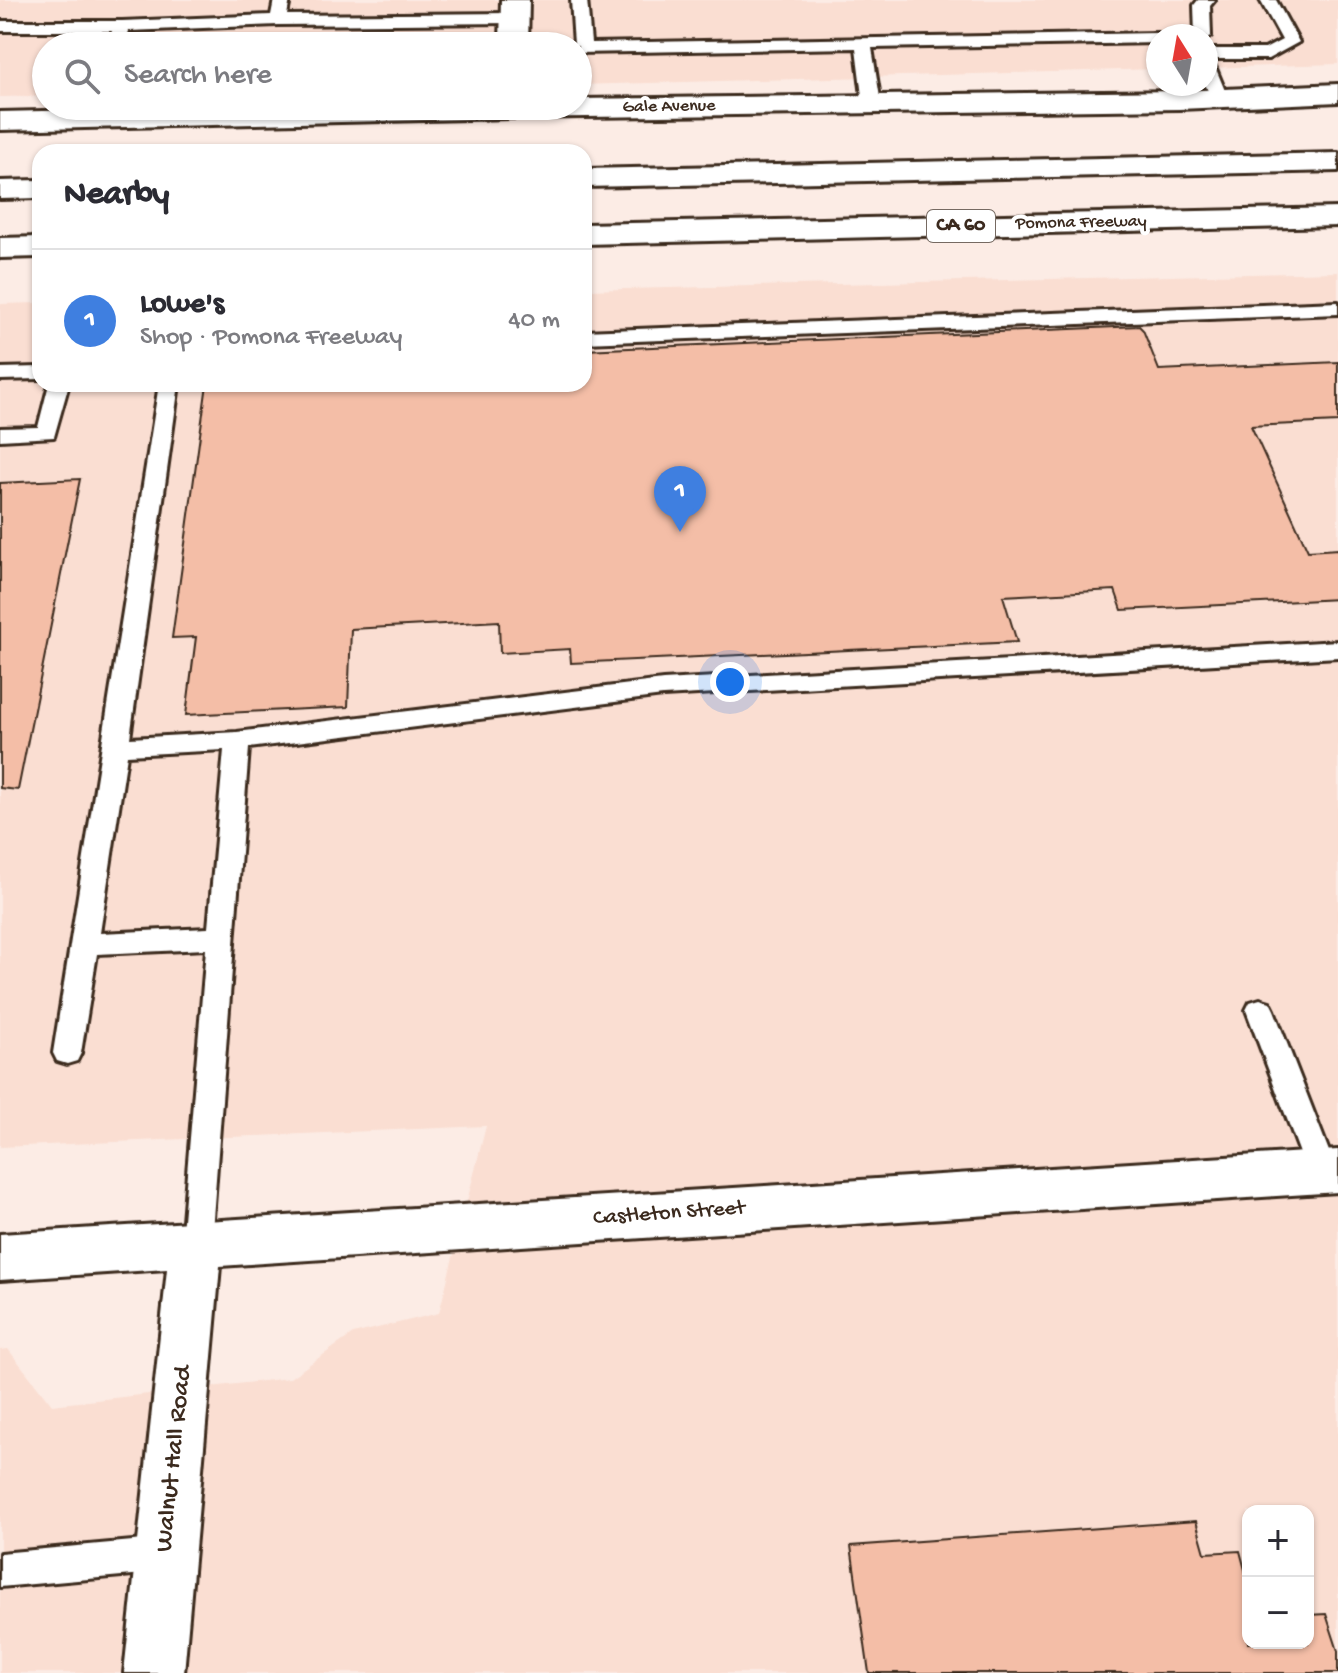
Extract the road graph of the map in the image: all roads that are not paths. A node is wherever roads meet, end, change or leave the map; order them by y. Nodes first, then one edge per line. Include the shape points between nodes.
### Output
1 (282, 0) edge
2 (579, 0) edge
3 (1207, 0) edge
4 (1268, 0) edge
5 (515, 9) edge
6 (278, 20) junction
7 (1203, 24) edge
8 (0, 26) edge
9 (122, 26) junction
10 (120, 32) edge
11 (514, 32) edge
12 (580, 32) edge
13 (1146, 38) edge
14 (863, 42) junction
15 (592, 48) edge
16 (1218, 54) edge
17 (1338, 93) edge
18 (1219, 98) joint
19 (872, 104) junction
20 (592, 107) edge
21 (32, 118) edge
22 (0, 121) edge
23 (1338, 162) edge
24 (592, 178) edge
25 (1338, 187) edge
26 (32, 189) edge
27 (0, 190) edge
28 (1338, 198) edge
29 (592, 202) edge
30 (32, 213) edge
31 (0, 214) edge
32 (592, 214) edge
33 (1338, 217) edge
34 (32, 224) edge
35 (0, 225) edge
36 (592, 234) edge
37 (32, 247) edge
38 (0, 248) edge
39 (1338, 308) edge
40 (592, 337) edge
41 (32, 373) edge
42 (0, 374) edge
43 (57, 392) edge
44 (168, 392) edge
45 (0, 434) edge
46 (1338, 649) edge
47 (237, 741) junction
48 (116, 747) junction
49 (222, 938) junction
50 (84, 944) junction
51 (1260, 1010) dead end
52 (67, 1053) dead end
53 (1330, 1172) edge
54 (196, 1244) junction
55 (0, 1257) edge
56 (166, 1555) junction
57 (0, 1570) edge
58 (154, 1673) edge

1 - 6 lane
2 - 12 lane
3 - 7 lane via 1202,5
4 - 16 lane via 1291,42 1268,54
5 - 6 lane
5 - 11 main road
6 - 9 lane
8 - 9 lane
9 - 10 lane
13 - 14 lane
14 - 15 lane
14 - 19 lane
17 - 18 main road, Gale Avenue
18 - 19 main road, Gale Avenue
19 - 20 main road, Gale Avenue
21 - 22 main road, Gale Avenue
23 - 24 main road
25 - 29 main road
26 - 27 main road
28 - 32 main road
30 - 31 main road
33 - 36 main road, Pomona Freeway / CA 60
34 - 35 main road
37 - 38 main road
39 - 40 lane
41 - 42 lane
43 - 45 lane via 47,433
44 - 48 lane
46 - 47 lane via 663,688
47 - 48 lane
47 - 49 lane
48 - 50 lane
49 - 50 lane
49 - 54 lane
50 - 52 lane
51 - 53 lane
53 - 54 main road, Castleton Street
54 - 55 main road, Castleton Street
54 - 56 main road, Walnut Hall Road
56 - 57 lane
56 - 58 main road, Walnut Hall Road

